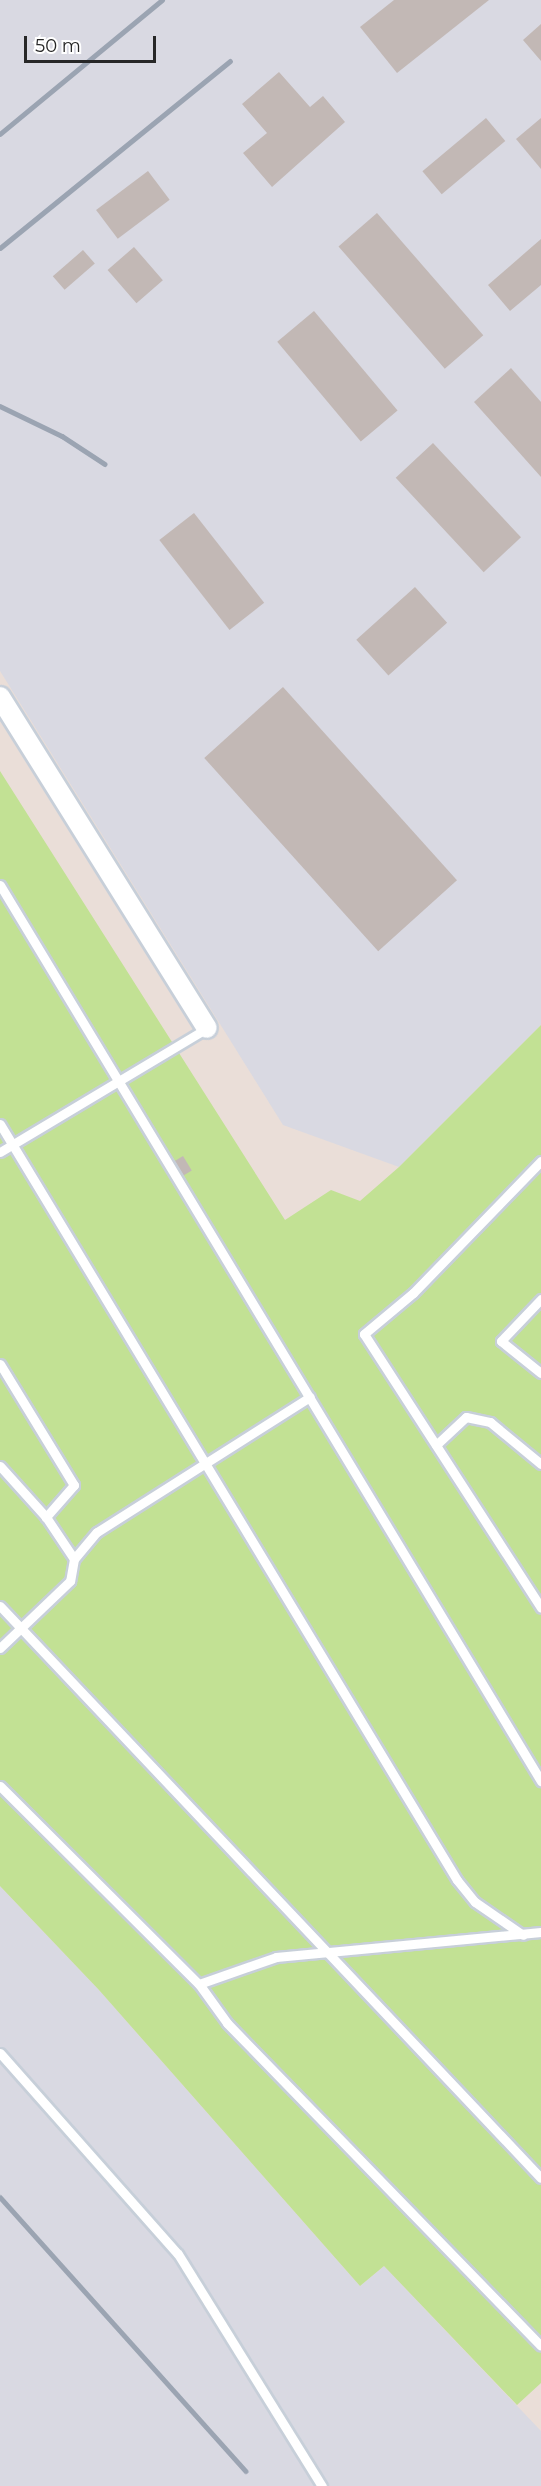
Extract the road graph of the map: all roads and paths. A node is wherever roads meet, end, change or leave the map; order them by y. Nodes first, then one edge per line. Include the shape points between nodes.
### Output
1 (0, 698) edge
2 (0, 885) edge
3 (207, 1028) joint
4 (119, 1081) junction
5 (0, 1124) edge
6 (13, 1145) junction
7 (0, 1152) edge
8 (541, 1161) edge
9 (541, 1299) edge
10 (0, 1364) edge
11 (541, 1373) edge
12 (310, 1397) junction
13 (436, 1445) junction
14 (205, 1463) junction
15 (541, 1464) edge
16 (0, 1466) edge
17 (46, 1517) junction
18 (74, 1558) junction
19 (0, 1606) edge
20 (541, 1608) edge
21 (20, 1628) junction
22 (0, 1648) edge
23 (541, 1781) edge
24 (0, 1786) edge
25 (541, 1932) edge
26 (524, 1935) junction
27 (324, 1950) junction
28 (199, 1984) junction
29 (0, 2053) edge
30 (541, 2178) edge
31 (541, 2346) edge
32 (322, 2486) edge

1 - 3 street
2 - 4 lane
3 - 4 lane
4 - 6 lane
4 - 12 lane
5 - 6 lane
6 - 7 lane
6 - 14 lane
8 - 13 lane via 413,1293 364,1334
9 - 11 lane via 501,1341
10 - 17 lane via 74,1485
12 - 14 lane
12 - 23 lane
13 - 15 lane via 466,1417 490,1422
13 - 20 lane
14 - 18 lane via 97,1532
14 - 26 lane via 457,1880 475,1902
16 - 17 lane
17 - 18 lane
18 - 21 lane via 70,1581
19 - 21 lane
21 - 22 lane
21 - 27 lane
24 - 28 lane
25 - 26 lane
26 - 27 lane
27 - 28 lane via 276,1957
27 - 30 lane
28 - 31 lane via 227,2023
29 - 32 lane via 178,2254

